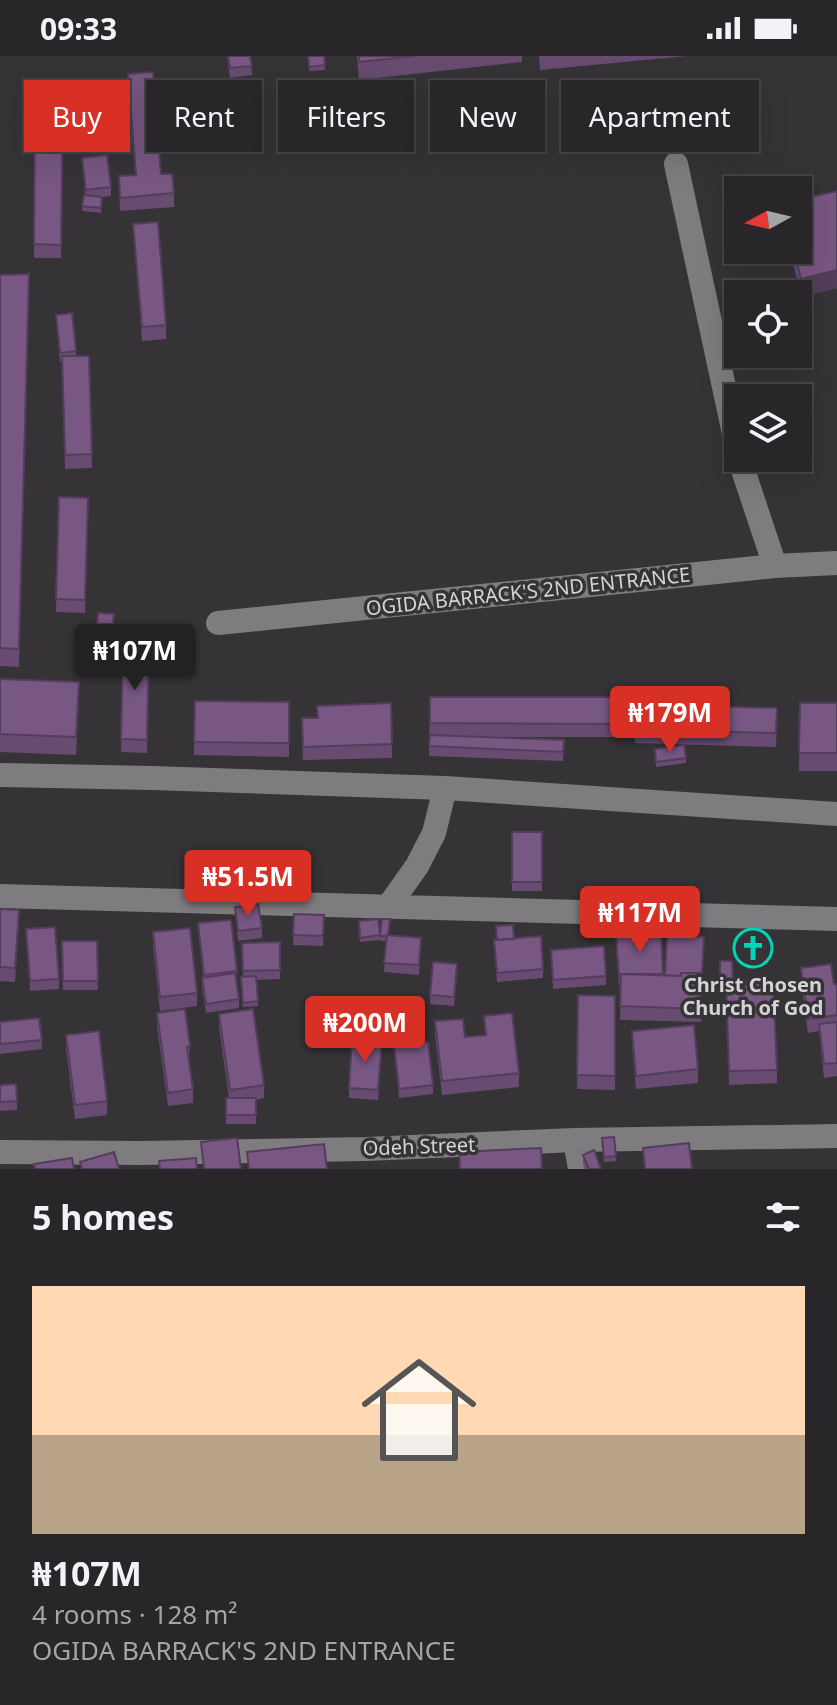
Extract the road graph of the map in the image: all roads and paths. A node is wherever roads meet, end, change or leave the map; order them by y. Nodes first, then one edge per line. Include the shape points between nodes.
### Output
1 (676, 164) dead end
2 (724, 387) edge
3 (744, 472) edge
4 (837, 563) edge
5 (775, 566) junction
6 (218, 623) dead end
7 (0, 775) edge
8 (445, 788) junction
9 (837, 814) edge
10 (0, 896) edge
11 (388, 907) junction
12 (837, 919) edge
13 (837, 1136) edge
14 (575, 1140) junction
15 (0, 1152) edge
16 (369, 1159) edge
17 (142, 1161) edge
18 (580, 1169) edge

1 - 2 street
3 - 5 street
4 - 5 street, OGIDA BARRACK'S 2ND ENTRANCE
5 - 6 street, OGIDA BARRACK'S 2ND ENTRANCE
7 - 8 street
8 - 9 street
8 - 11 street via 434,833
10 - 11 street
11 - 12 street
13 - 14 street, Odeh Street
14 - 16 street, Odeh Street
14 - 18 street
15 - 17 street, Odeh Street
16 - 17 street, Odeh Street

